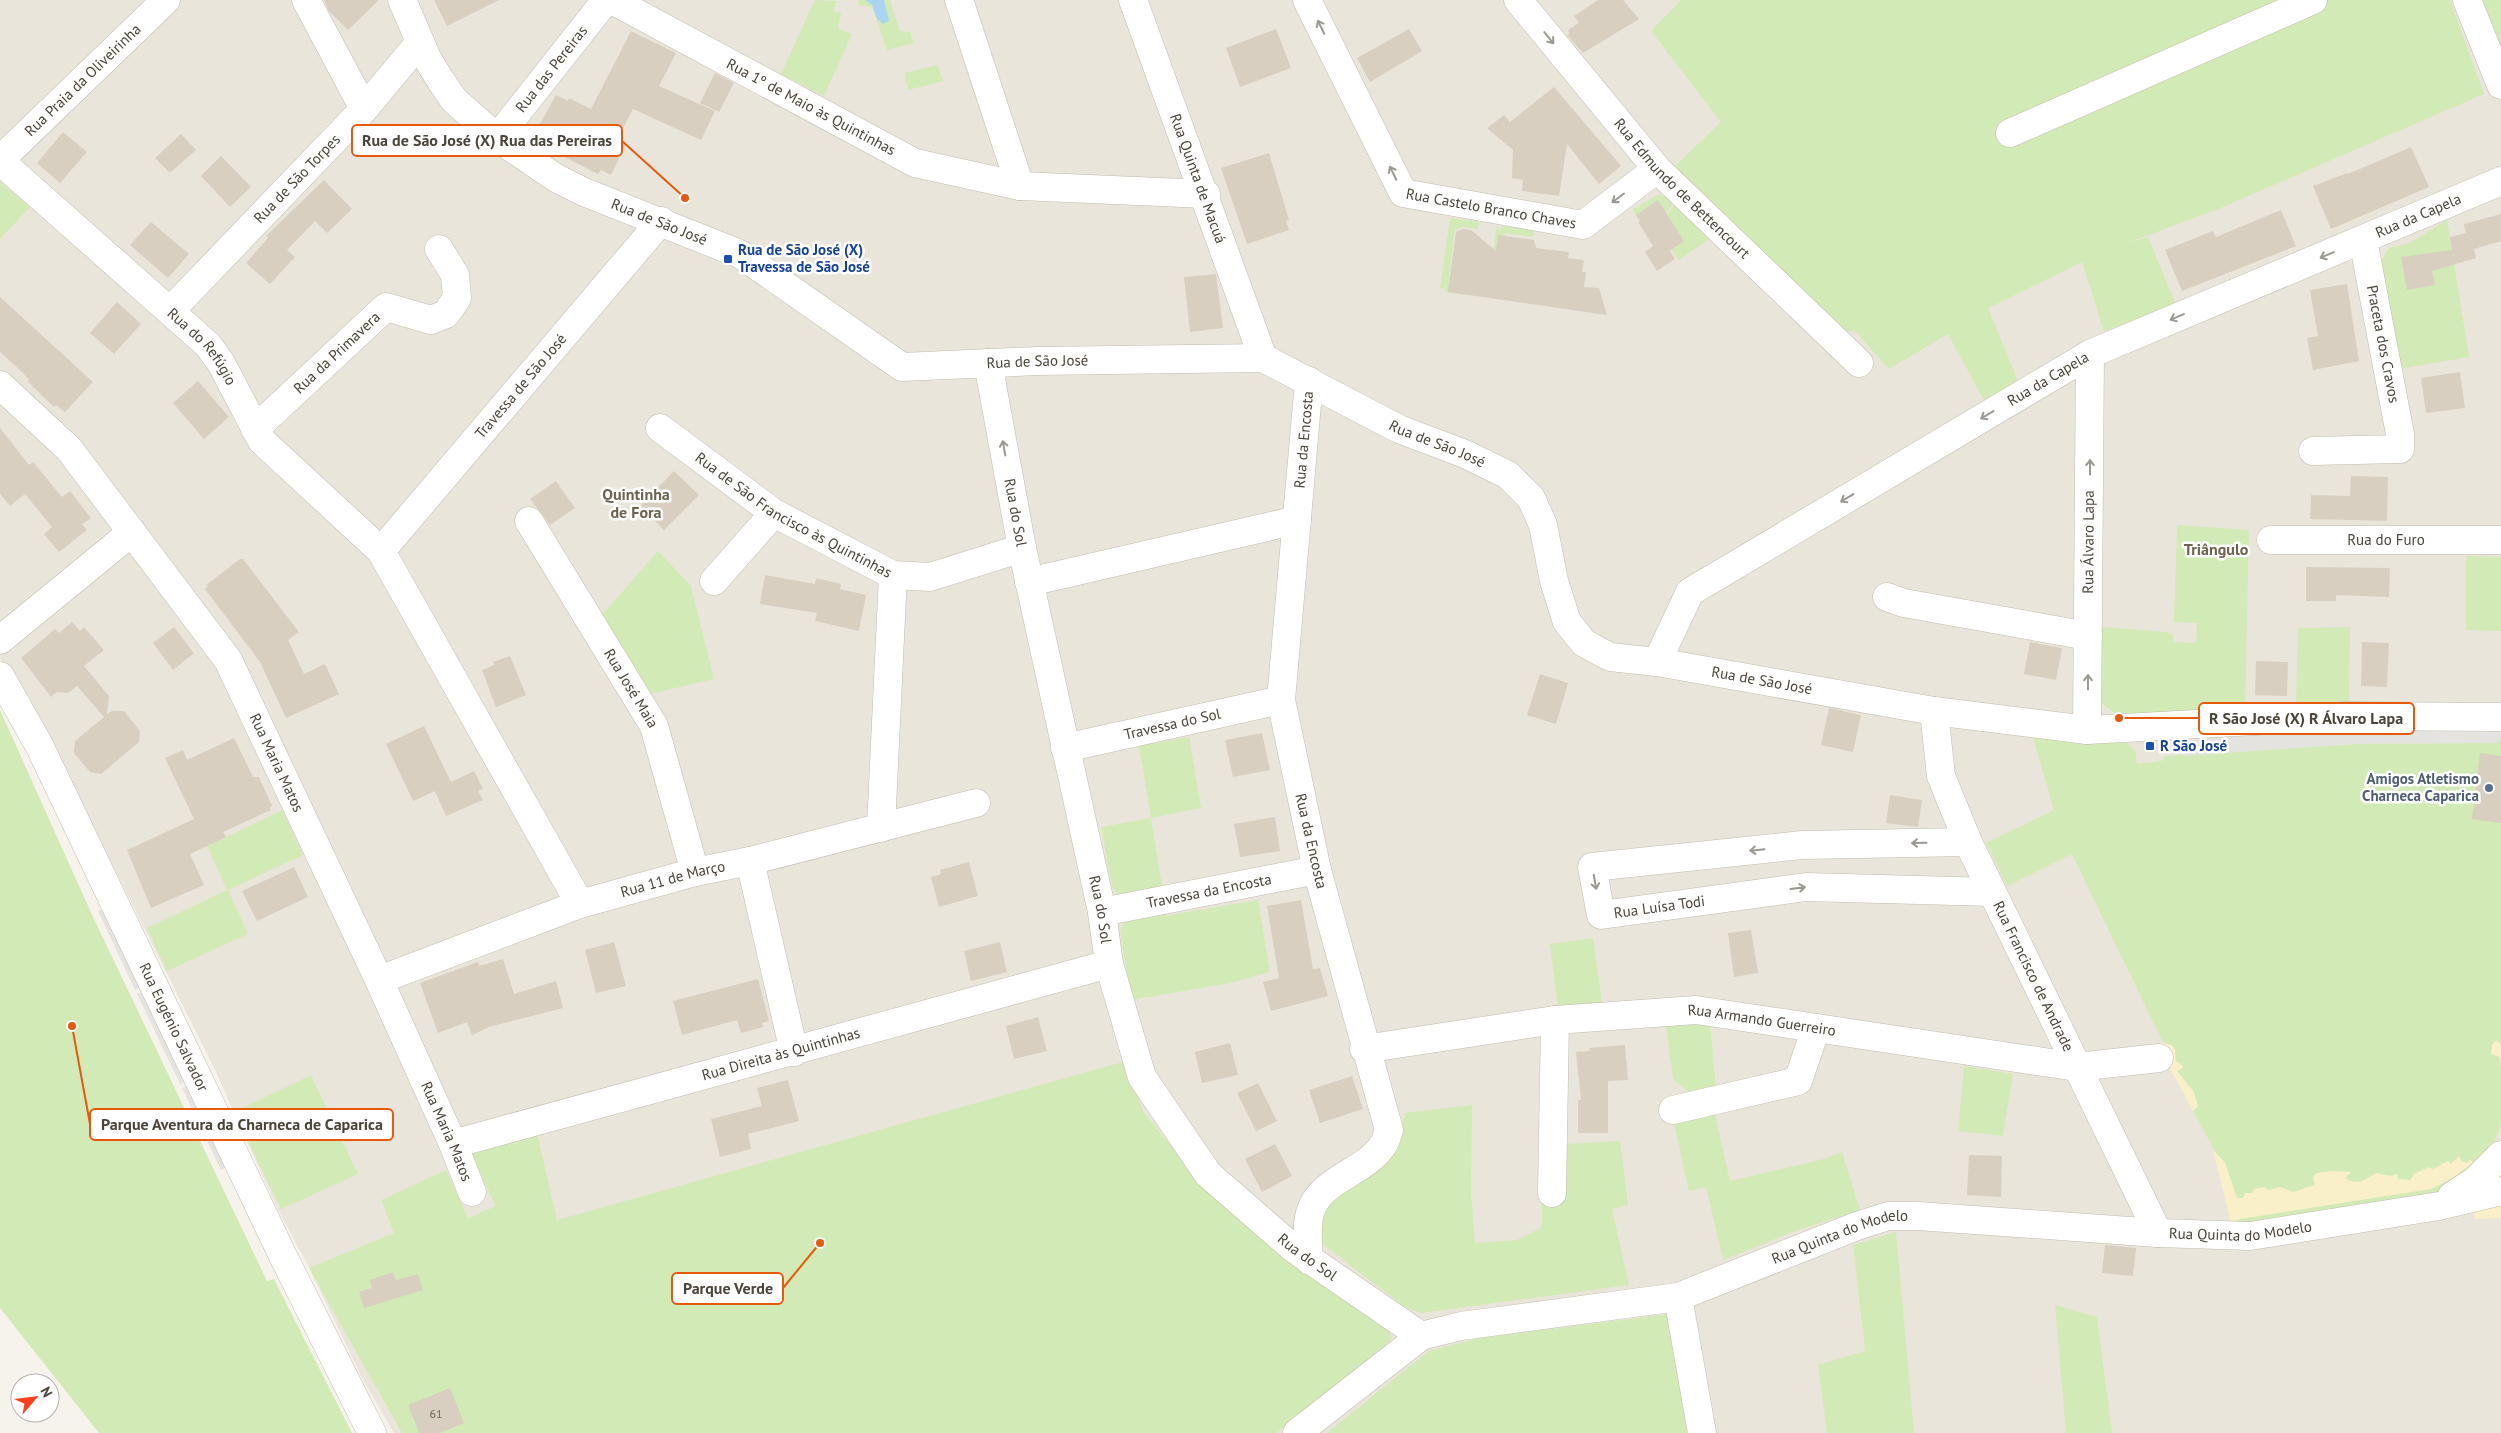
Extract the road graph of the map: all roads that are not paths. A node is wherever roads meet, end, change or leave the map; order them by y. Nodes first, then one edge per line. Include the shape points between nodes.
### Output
1 (166, 0) edge
2 (306, 0) edge
3 (402, 0) edge
4 (606, 0) edge
5 (612, 0) edge
6 (958, 0) edge
7 (1133, 0) edge
8 (1307, 0) edge
9 (1518, 0) edge
10 (2314, 0) edge
11 (2467, 0) edge
12 (420, 42) junction
13 (2501, 85) edge
14 (364, 109) junction
15 (2010, 133) dead end
16 (497, 138) junction
17 (0, 160) edge
18 (1657, 169) junction
19 (2501, 181) edge
20 (1020, 186) junction
21 (1206, 194) junction
22 (661, 221) junction
23 (2363, 240) junction
24 (439, 249) dead end
25 (171, 310) junction
26 (2090, 354) junction
27 (1263, 358) junction
28 (988, 363) junction
29 (1859, 363) dead end
30 (1309, 381) junction
31 (0, 385) edge
32 (660, 428) dead end
33 (255, 429) junction
34 (2312, 451) dead end
35 (774, 513) junction
36 (1298, 520) junction
37 (529, 521) dead end
38 (132, 532) junction
39 (2272, 540) dead end
40 (2501, 540) edge
41 (1022, 548) junction
42 (380, 552) junction
43 (893, 575) junction
44 (714, 581) dead end
45 (1029, 582) junction
46 (1886, 597) dead end
47 (2088, 636) junction
48 (0, 640) edge
49 (1657, 662) junction
50 (0, 676) edge
51 (1281, 700) junction
52 (1934, 711) junction
53 (2501, 716) edge
54 (2088, 730) junction
55 (1065, 748) junction
56 (976, 803) dead end
57 (881, 828) junction
58 (1968, 842) junction
59 (750, 861) junction
60 (1317, 870) junction
61 (695, 872) junction
62 (1992, 892) junction
63 (580, 904) junction
64 (1102, 912) junction
65 (1110, 964) junction
66 (379, 980) junction
67 (1555, 1020) junction
68 (1816, 1028) junction
69 (1364, 1049) junction
70 (794, 1052) junction
71 (2159, 1058) dead end
72 (2077, 1067) junction
73 (1673, 1110) dead end
74 (453, 1144) junction
75 (2501, 1155) edge
76 (2501, 1190) edge
77 (472, 1192) dead end
78 (1552, 1193) dead end
79 (2426, 1208) junction
80 (2158, 1233) junction
81 (1308, 1260) junction
82 (1678, 1297) junction
83 (1421, 1336) junction
84 (372, 1433) edge
85 (1296, 1433) edge
86 (1702, 1433) edge

1 - 17 street, Rua Praia da Oliveirinha
2 - 14 street
3 - 12 street, Rua de São José
4 - 16 street, Rua das Pereiras
5 - 20 street, Rua 1º de Maio às Quintinhas via 915,163
6 - 20 street
7 - 21 street, Rua Quinta de Macuá
18 -> 8 street, Rua Castelo Branco Chaves via 1583,225 1403,194
9 -> 18 street, Rua Edmundo de Bettencourt
10 - 15 street
11 - 13 street
12 - 14 street, Rua de São Torpes
12 - 16 street, Rua de São José via 454,100
14 - 25 street, Rua de São Torpes
16 - 22 street, Rua de São José via 556,178
17 - 25 street, Rua do Refúgio
18 - 29 street, Rua Edmundo de Bettencourt
19 - 23 street, Rua da Capela
20 - 21 street, Rua 1º de Maio às Quintinhas
21 - 27 street, Rua Quinta de Macuá
22 - 28 street, Rua de São José via 740,254 902,367
22 - 42 street, Travessa de São José
23 -> 26 street, Rua da Capela
23 - 34 street, Praceta dos Cravos via 2400,434 2400,449
24 - 33 street, Rua da Primavera via 455,274 458,298 446,314 431,320 386,307
25 - 33 street, Rua do Refúgio via 208,345 221,363
47 -> 26 street, Rua Álvaro Lapa
26 -> 49 street, Rua da Capela via 1690,592
27 - 28 street, Rua de São José
27 - 30 street, Rua de São José
41 -> 28 street, Rua do Sol
30 - 36 street, Rua da Encosta
30 - 49 street, Rua de São José via 1399,429 1465,454 1508,475 1531,498 1543,525 1554,581 1567,622 1584,643 1610,657
31 - 38 street, Rua Maria Matos via 70,449
32 - 35 street, Rua de São Francisco às Quintinhas
33 - 42 street, Rua do Refúgio via 270,451
35 - 43 street, Rua de São Francisco às Quintinhas
35 - 44 street
36 - 45 street
36 - 51 street, Rua da Encosta
37 - 61 street, Rua José Maia via 654,726
38 - 48 street
38 - 66 street, Rua Maria Matos via 228,660
39 - 40 street, Rua do Furo
41 - 43 street, Rua de São Francisco às Quintinhas via 930,577
41 - 45 street, Rua do Sol
42 - 63 street, Rua do Refúgio
43 - 57 street
45 - 55 street, Rua do Sol
46 - 47 street
54 -> 47 street, Rua Álvaro Lapa
49 - 52 street, Rua de São José
50 - 84 street, Rua Eugénio Salvador via 39,745 282,1254
51 - 55 street, Travessa do Sol
51 - 60 street, Rua da Encosta
52 - 54 street, Rua de São José
52 - 58 street, Rua Francisco de Andrade via 1941,776
53 - 54 street, Rua de São José via 2346,716
55 - 64 street, Rua do Sol
56 - 57 street, Rua 11 de Março
57 - 59 street, Rua 11 de Março
58 - 62 street, Rua Francisco de Andrade
58 -> 62 street, Rua Luísa Todi via 1802,845 1592,867 1601,915 1806,887
59 - 61 street, Rua 11 de Março
59 - 70 street
60 - 64 street, Travessa da Encosta
60 - 69 street, Rua da Encosta
61 - 63 street, Rua 11 de Março
62 - 72 street, Rua Francisco de Andrade
63 - 66 street, Rua 11 de Março
64 - 65 street, Rua do Sol
65 - 70 street, Rua Direita às Quintinhas
65 - 81 street, Rua do Sol via 1142,1078 1208,1174
66 - 74 street, Rua Maria Matos
67 - 68 street, Rua Armando Guerreiro via 1696,1010
67 - 69 street, Rua Armando Guerreiro
67 - 78 street
68 - 72 street, Rua Armando Guerreiro
68 - 73 street via 1798,1081
69 - 81 street, Rua da Encosta via 1389,1130 1383,1145 1368,1160 1321,1193 1310,1211
70 - 74 street, Rua Direita às Quintinhas
71 - 72 street, Rua Armando Guerreiro
72 - 80 street, Rua Francisco de Andrade
74 - 77 street, Rua Maria Matos
75 - 79 street, Rua Quinta do Modelo via 2464,1189
76 - 79 street, Rua Quinta do Modelo
79 - 80 street, Rua Quinta do Modelo via 2250,1236
80 - 82 street, Rua Quinta do Modelo via 1888,1216
81 - 83 street, Rua do Sol
82 - 83 street, Rua Quinta do Modelo via 1461,1326
82 - 86 street
83 - 85 street, Rua Quinta do Modelo

